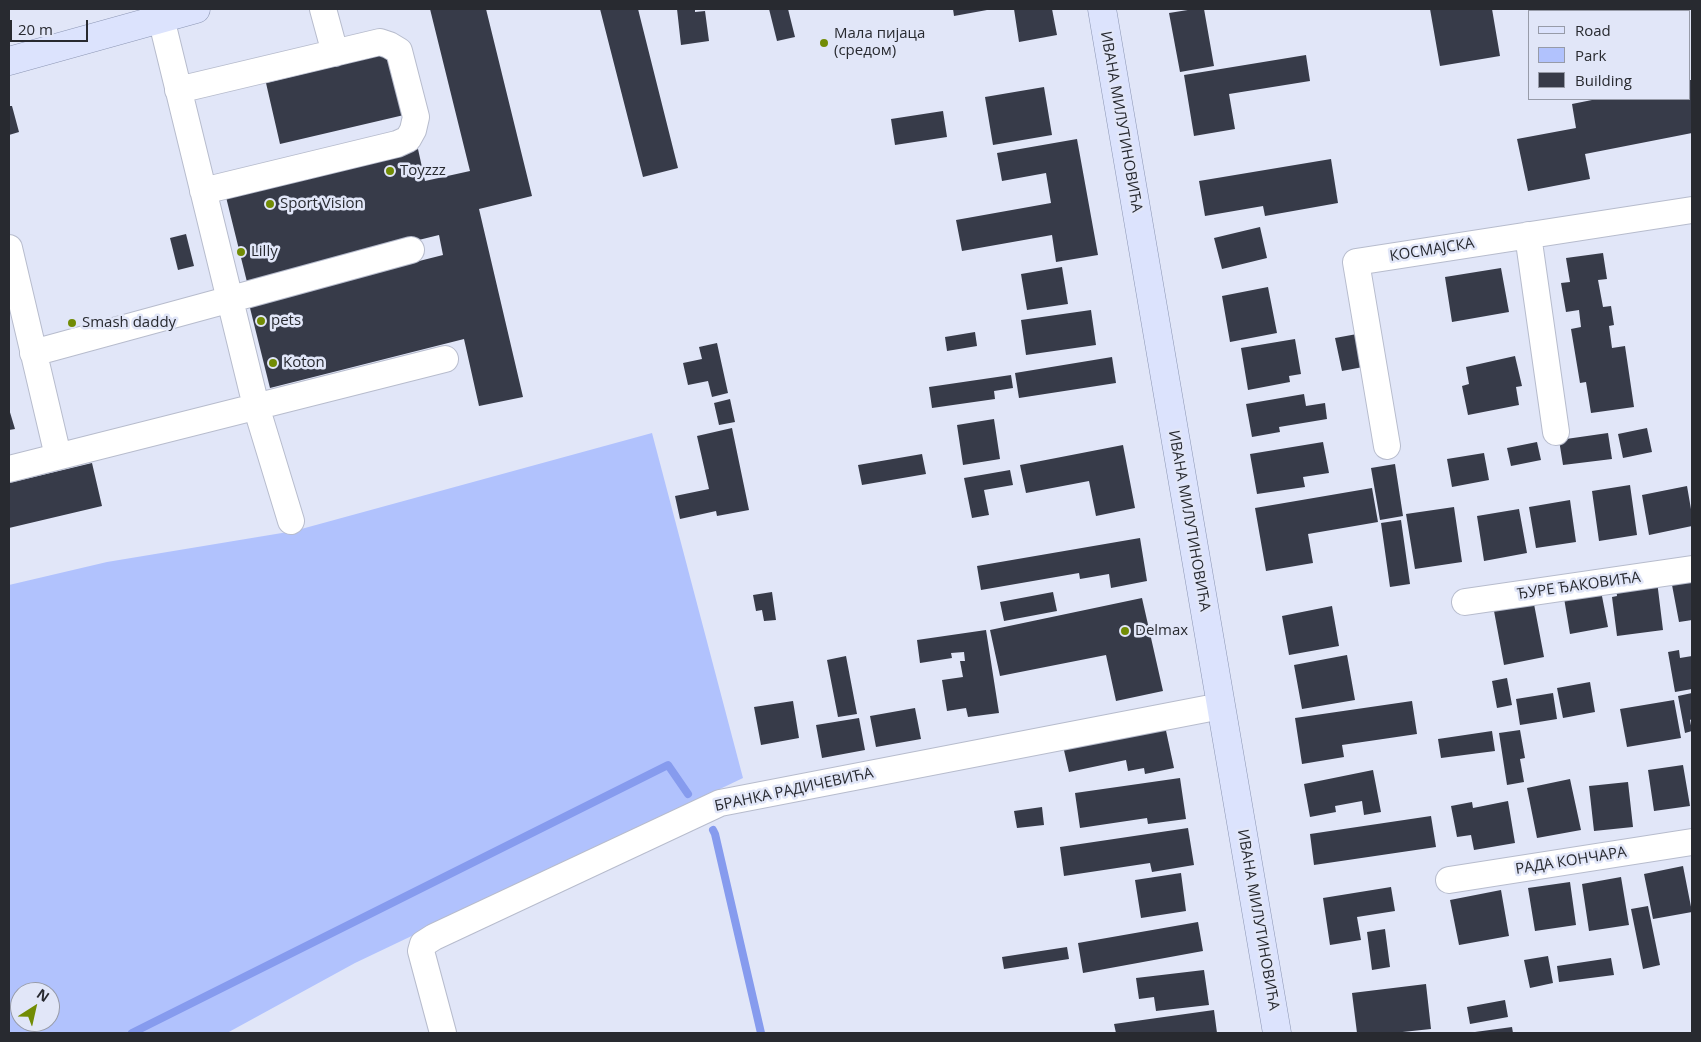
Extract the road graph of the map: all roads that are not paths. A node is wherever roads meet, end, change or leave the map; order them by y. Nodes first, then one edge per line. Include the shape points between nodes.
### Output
1 (196, 9) edge
2 (323, 9) edge
3 (1102, 9) edge
4 (161, 18) junction
5 (335, 53) junction
6 (9, 61) edge
7 (178, 90) junction
8 (203, 191) junction
9 (1692, 210) edge
10 (1528, 235) junction
11 (9, 248) edge
12 (411, 250) dead end
13 (229, 299) junction
14 (33, 353) junction
15 (445, 359) dead end
16 (256, 406) junction
17 (1556, 432) dead end
18 (1387, 446) dead end
19 (58, 456) junction
20 (9, 469) edge
21 (291, 521) dead end
22 (1692, 569) edge
23 (1465, 602) dead end
24 (1221, 706) junction
25 (1692, 842) edge
26 (1449, 880) dead end
27 (443, 1033) edge
28 (1277, 1033) edge

1 - 4 main road
2 - 5 street
3 - 24 main road, ИВАНА МИЛУТИНОВИЋА
4 - 6 main road
4 - 7 street
5 - 7 street
5 - 8 street via 380,42 399,51 416,117 408,140
7 - 8 street
8 - 13 street
9 - 10 street, КОСМАЈСКА
10 - 17 street
10 - 18 street, КОСМАЈСКА via 1356,262
11 - 14 street
12 - 13 street
13 - 14 street
13 - 16 street
14 - 19 street
15 - 16 street
16 - 19 street
16 - 21 street
19 - 20 street
22 - 23 street, ЂУРЕ ЂАКОВИЋА
24 - 27 street, БРАНКА РАДИЧЕВИЋА via 720,803 423,944 421,951
24 - 28 main road, ИВАНА МИЛУТИНОВИЋА
25 - 26 street, РАДА КОНЧАРА

